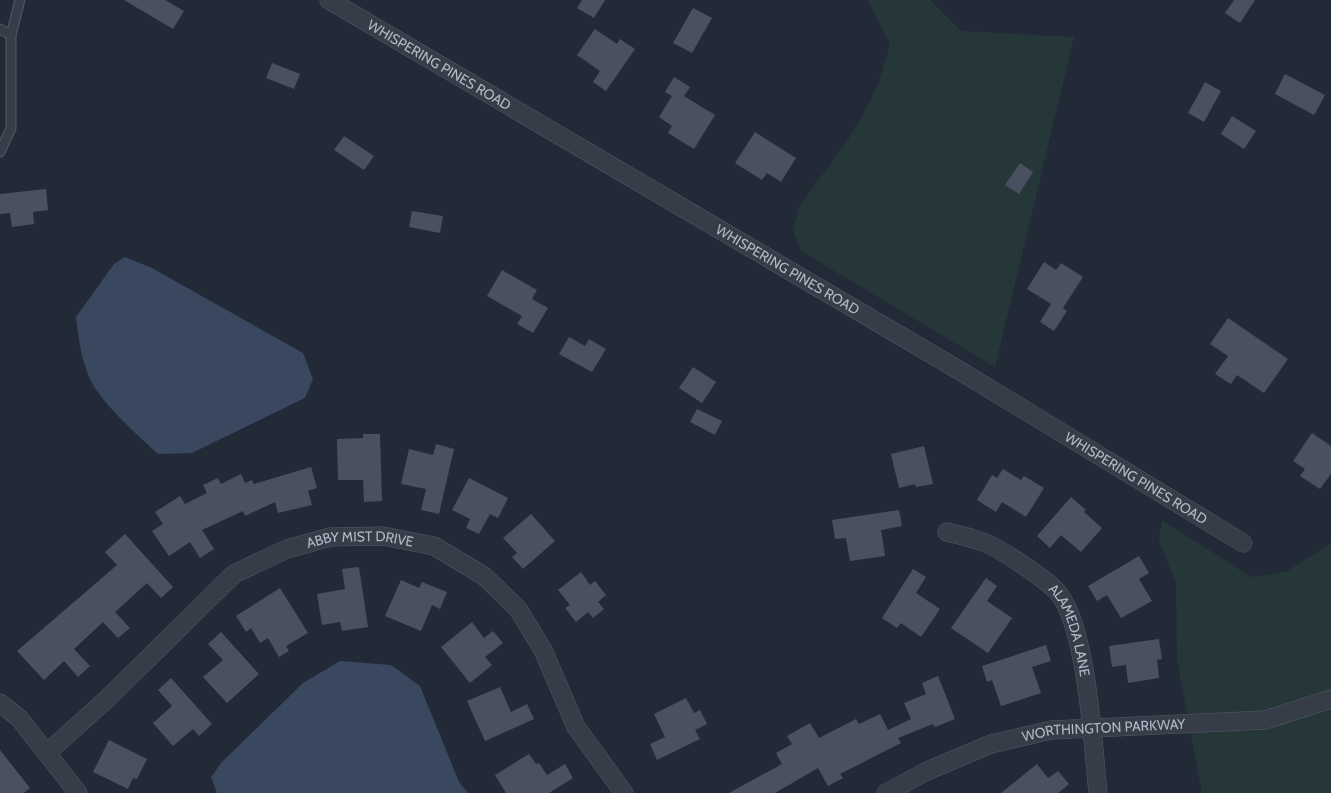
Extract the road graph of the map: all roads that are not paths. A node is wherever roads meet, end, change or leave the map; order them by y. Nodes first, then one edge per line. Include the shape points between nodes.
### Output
1 (20, 0) edge
2 (329, 0) edge
3 (0, 29) edge
4 (11, 35) junction
5 (0, 152) edge
6 (947, 532) dead end
7 (1243, 543) dead end
8 (1331, 700) edge
9 (0, 703) edge
10 (1091, 728) junction
11 (47, 753) junction
12 (78, 793) edge
13 (624, 793) edge
14 (886, 793) edge
15 (1098, 793) edge

1 - 4 lane
2 - 7 street, WHISPERING PINES ROAD via 965,374
3 - 4 lane
4 - 5 lane via 11,128
6 - 10 street, ALAMEDA LANE via 982,541 1018,562 1058,593 1070,614 1079,647
8 - 10 street, WORTHINGTON PARKWAY via 1265,720
9 - 11 street via 19,718
10 - 14 street, WORTHINGTON PARKWAY via 1051,730 991,744 927,771
10 - 15 street, ALAMEDA LANE
11 - 12 street
11 - 13 street, ABBY MIST DRIVE via 234,574 287,549 330,537 383,536 434,546 484,576 518,609 543,650 576,727

